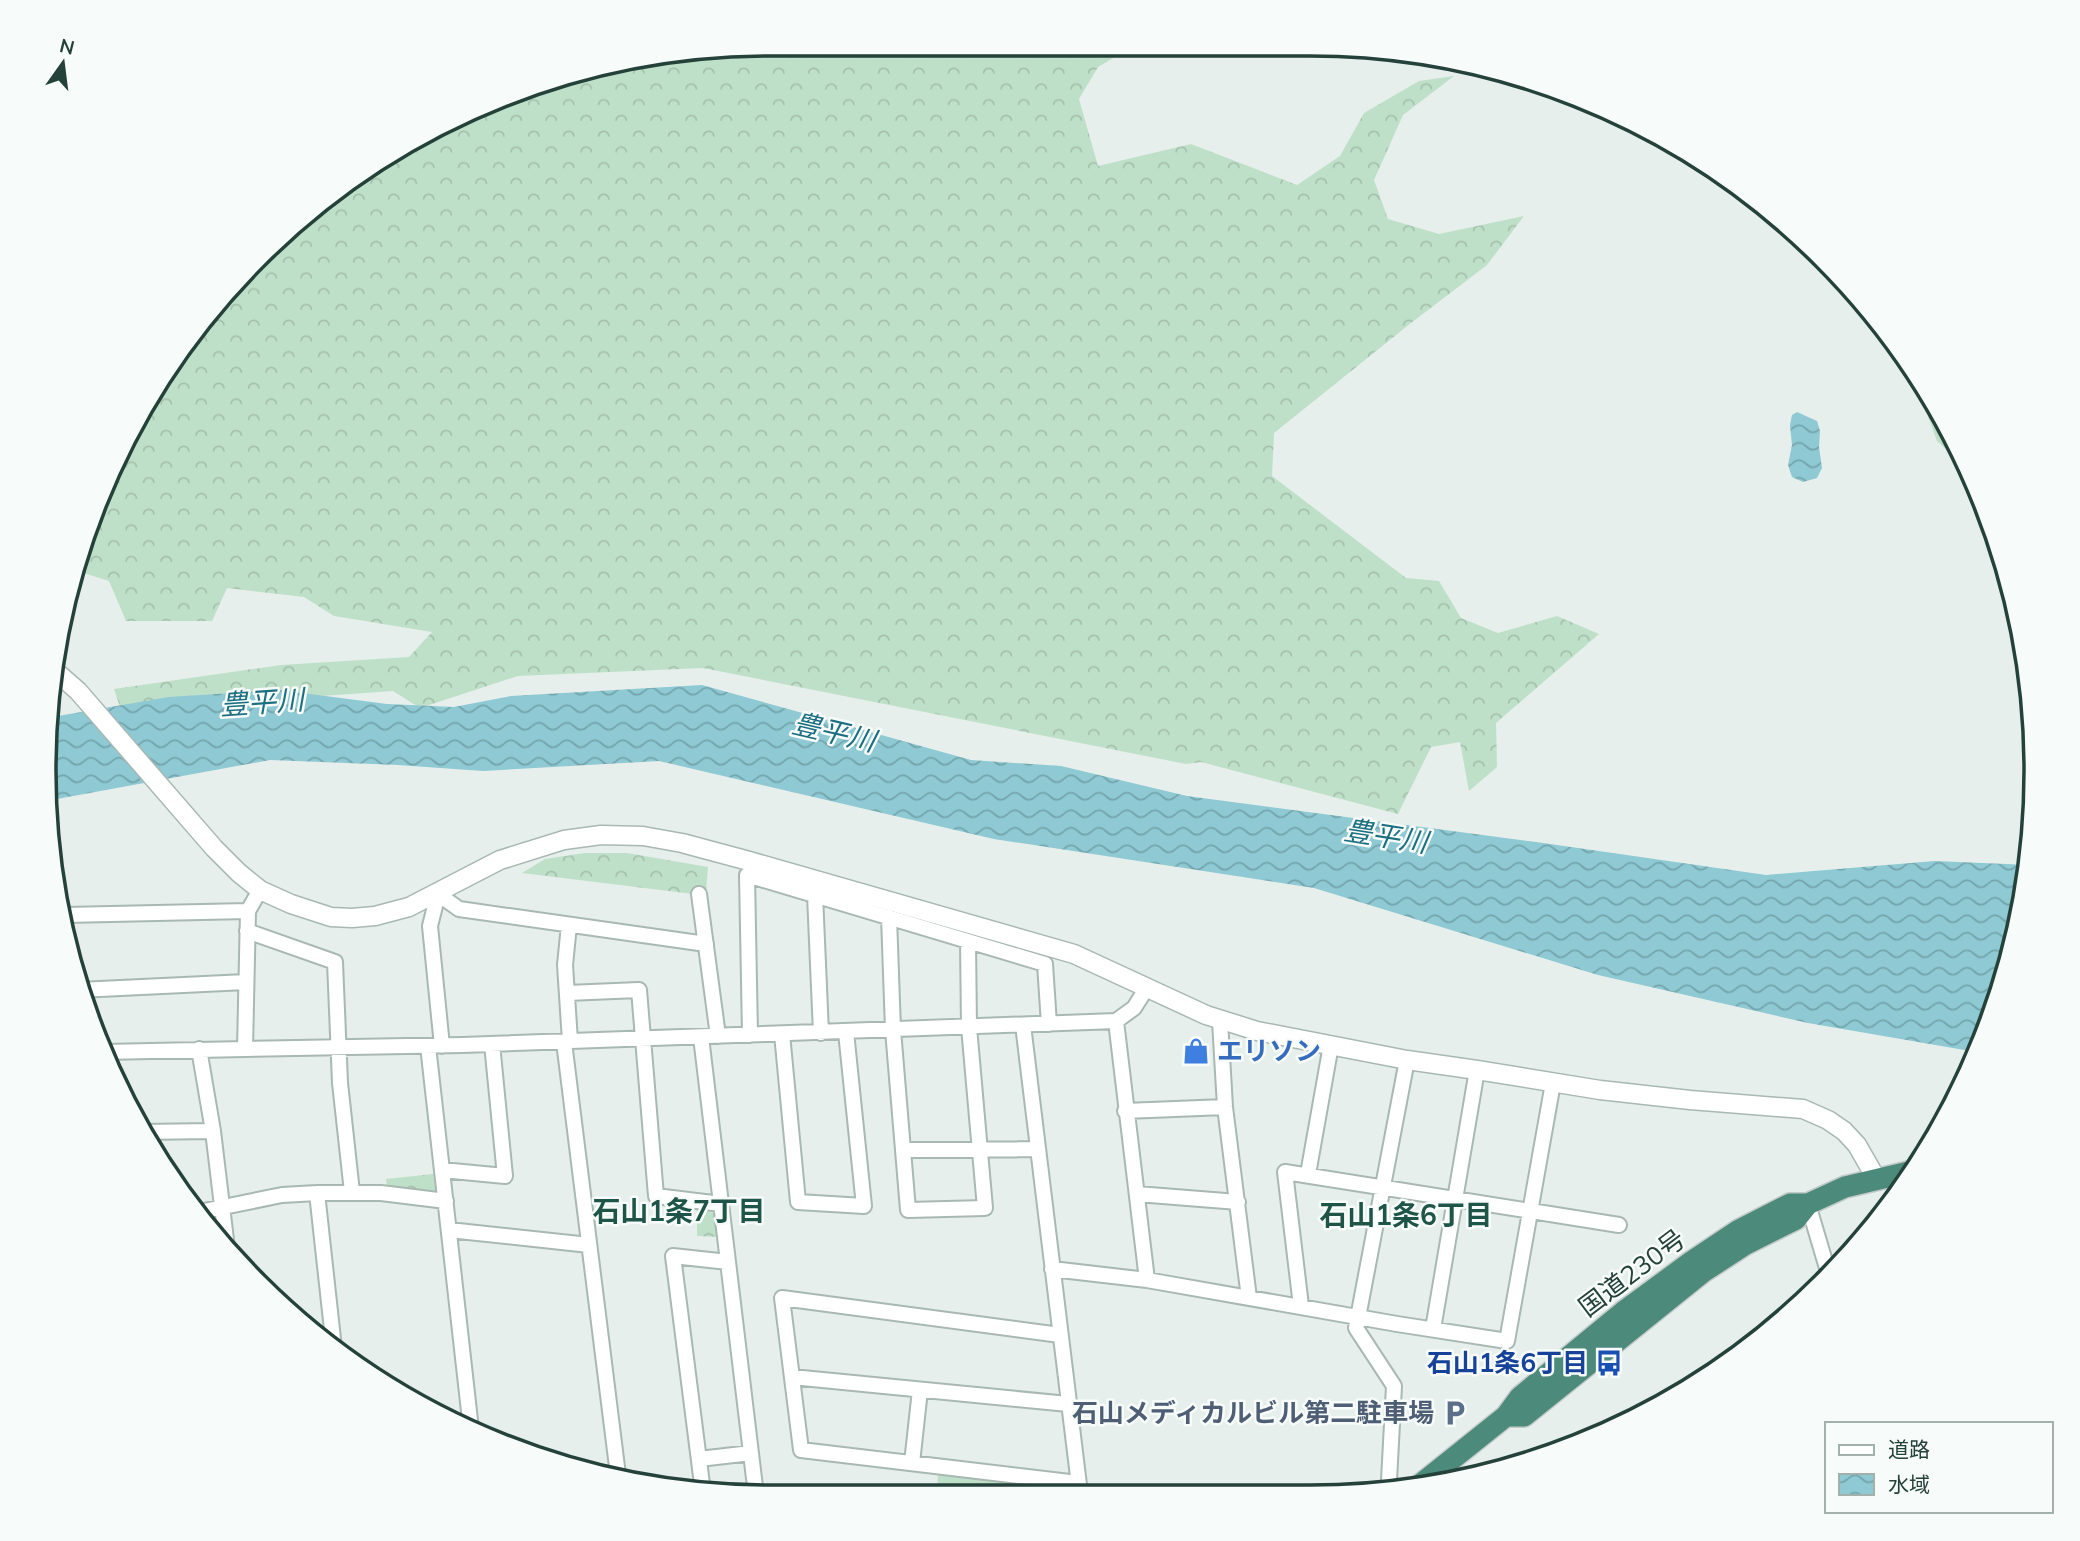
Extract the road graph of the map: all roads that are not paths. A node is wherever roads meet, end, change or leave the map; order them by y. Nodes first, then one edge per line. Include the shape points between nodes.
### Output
1 (62, 677) edge
2 (260, 890) junction
3 (438, 894) junction
4 (699, 894) dead end
5 (815, 895) junction
6 (248, 911) junction
7 (71, 915) edge
8 (889, 917) junction
9 (569, 925) junction
10 (247, 932) junction
11 (968, 941) junction
12 (706, 944) junction
13 (246, 982) junction
14 (91, 989) edge
15 (1146, 989) junction
16 (567, 993) junction
17 (1116, 1021) junction
18 (1220, 1021) junction
19 (1049, 1024) junction
20 (1023, 1025) junction
21 (970, 1027) junction
22 (893, 1030) junction
23 (846, 1032) junction
24 (821, 1033) junction
25 (782, 1034) junction
26 (750, 1035) junction
27 (718, 1036) junction
28 (701, 1037) junction
29 (643, 1039) junction
30 (567, 1042) junction
31 (492, 1044) junction
32 (1331, 1045) junction
33 (338, 1046) junction
34 (435, 1046) junction
35 (199, 1049) junction
36 (245, 1049) junction
37 (114, 1052) edge
38 (1407, 1060) junction
39 (1477, 1070) junction
40 (1553, 1083) junction
41 (1225, 1107) junction
42 (1125, 1111) junction
43 (213, 1131) junction
44 (154, 1132) edge
45 (980, 1149) junction
46 (1038, 1149) junction
47 (903, 1150) junction
48 (442, 1170) junction
49 (1308, 1174) junction
50 (1898, 1175) edge
51 (1877, 1180) junction
52 (1381, 1188) junction
53 (352, 1192) junction
54 (317, 1193) junction
55 (1137, 1194) junction
56 (1454, 1198) junction
57 (446, 1201) junction
58 (1238, 1202) junction
59 (721, 1204) junction
60 (1808, 1205) junction
61 (222, 1206) junction
62 (208, 1210) edge
63 (1531, 1211) junction
64 (1619, 1225) dead end
65 (221, 1226) edge
66 (449, 1230) junction
67 (589, 1245) junction
68 (728, 1262) junction
69 (1826, 1264) edge
70 (1052, 1269) junction
71 (1147, 1280) junction
72 (1249, 1298) junction
73 (1301, 1306) junction
74 (1358, 1317) junction
75 (1433, 1329) junction
76 (332, 1334) edge
77 (1060, 1335) junction
78 (792, 1377) junction
79 (920, 1390) junction
80 (1068, 1404) junction
81 (470, 1418) edge
82 (751, 1453) junction
83 (699, 1459) junction
84 (912, 1463) junction
85 (617, 1468) edge
86 (1434, 1474) edge
87 (1389, 1480) edge
88 (702, 1481) edge
89 (755, 1484) edge
90 (1059, 1485) edge
91 (1079, 1485) edge

1 - 2 street via 214,848
2 - 3 street via 331,917 352,918 409,907
2 - 6 street
3 - 9 street via 459,909
3 - 15 street via 500,860 564,840 643,836 774,868 1074,954
3 - 34 street via 430,926
4 - 12 street
5 - 8 street
5 - 24 street
5 - 26 street via 747,875
6 - 7 street
6 - 10 street
8 - 11 street
8 - 22 street
9 - 12 street
9 - 16 street
10 - 13 street
10 - 33 street via 335,962
11 - 19 street via 1045,964
11 - 21 street
12 - 27 street
13 - 14 street
13 - 36 street
15 - 17 street via 1134,1008
15 - 18 street
16 - 29 street via 639,990
16 - 30 street
17 - 19 street
17 - 42 street
18 - 32 street
18 - 41 street
19 - 20 street
20 - 21 street
20 - 46 street
21 - 22 street
21 - 45 street
22 - 23 street
22 - 47 street
23 - 24 street
23 - 25 street via 864,1206 798,1202
24 - 25 street
25 - 26 street
26 - 27 street
27 - 28 street
28 - 29 street
28 - 59 street
29 - 30 street
29 - 59 street via 656,1196
30 - 31 street
30 - 67 street
31 - 34 street
31 - 48 street via 505,1176
32 - 38 street
32 - 49 street
33 - 34 street
33 - 36 street
33 - 53 street
34 - 48 street
35 - 36 street
35 - 37 street
35 - 43 street
38 - 39 street
38 - 52 street
39 - 40 street
39 - 56 street
40 - 51 street via 1803,1109 1844,1131
40 - 63 street
41 - 42 street
41 - 58 street
42 - 55 street
43 - 44 street
43 - 61 street
45 - 46 street
45 - 47 street
45 - 47 street via 985,1208 908,1210
46 - 70 street
48 - 57 street
49 - 52 street
49 - 73 street via 1285,1172
50 - 51 highway, 国道230号
51 - 60 highway, 国道230号 via 1846,1187
52 - 56 street
52 - 74 street
53 - 54 street
53 - 57 street
54 - 61 street
54 - 76 street
55 - 58 street
55 - 71 street
56 - 63 street
56 - 75 street
57 - 66 street
58 - 72 street
59 - 68 street
60 - 69 street
60 - 86 highway, 国道230号 via 1790,1204 1691,1262 1623,1312
61 - 62 street
61 - 65 street
63 - 64 street
63 - 75 street via 1507,1341
66 - 67 street
66 - 81 street
67 - 85 street
68 - 82 street
68 - 83 street via 673,1256
70 - 71 street
70 - 77 street
71 - 72 street
72 - 73 street
73 - 74 street
74 - 75 street
74 - 87 street via 1356,1328 1394,1386
77 - 78 street via 782,1298
77 - 80 street
78 - 79 street
78 - 84 street via 801,1450
79 - 80 street
79 - 84 street
80 - 91 street
82 - 83 street
82 - 89 street
83 - 88 street
84 - 90 street

